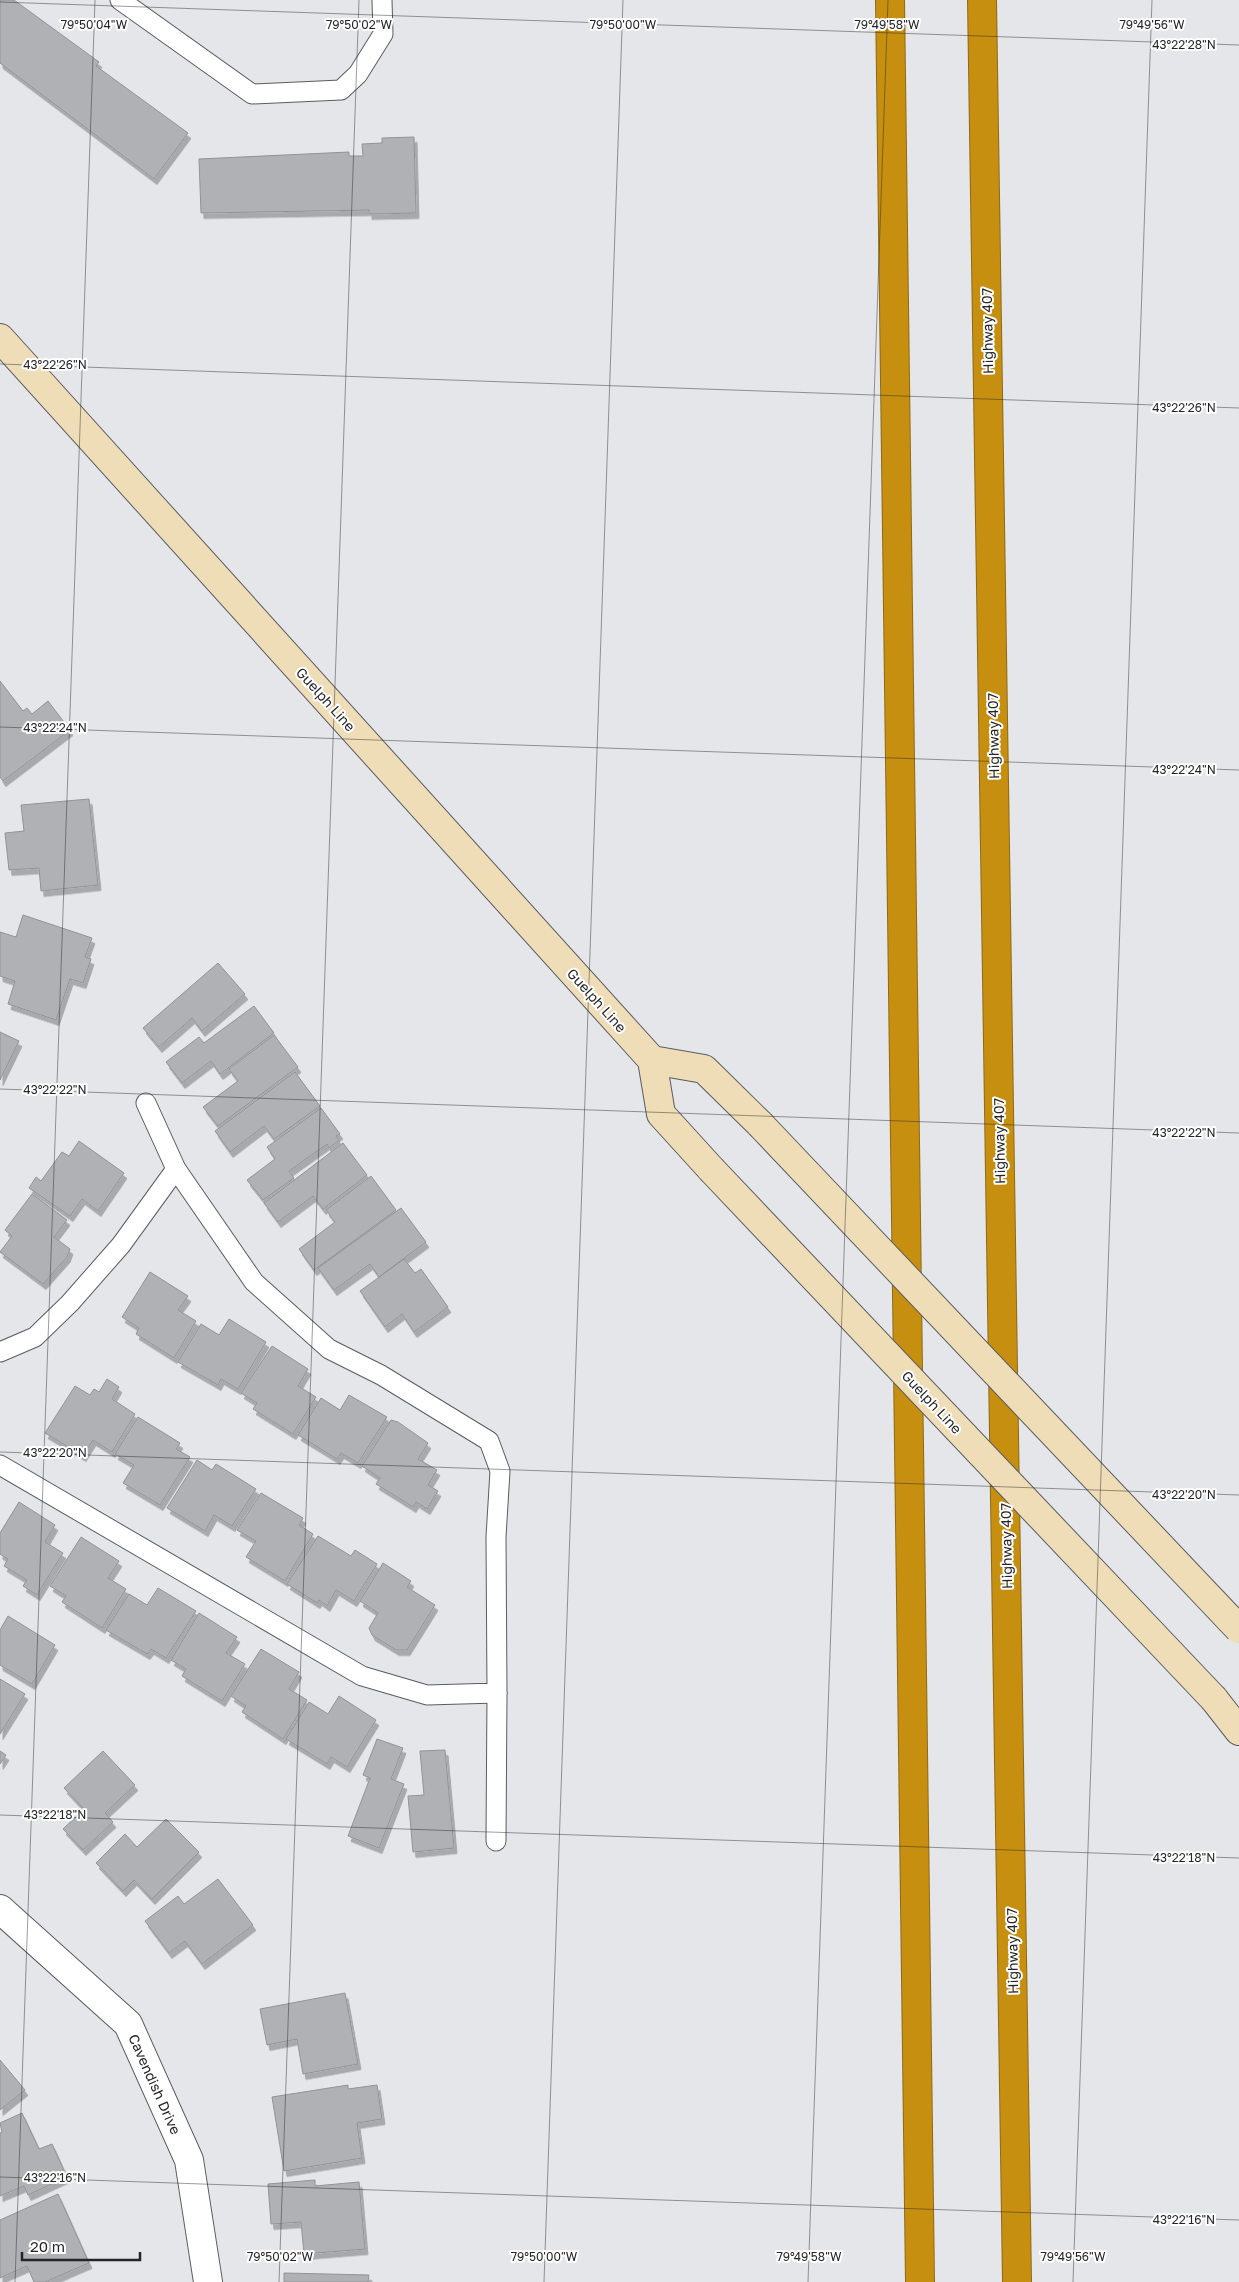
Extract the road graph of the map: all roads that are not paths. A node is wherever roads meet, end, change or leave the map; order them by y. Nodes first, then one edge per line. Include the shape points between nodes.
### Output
1 (120, 0) edge
2 (382, 0) edge
3 (890, 0) edge
4 (982, 0) edge
5 (0, 338) edge
6 (652, 1060) junction
7 (146, 1103) dead end
8 (176, 1169) junction
9 (0, 1352) edge
10 (0, 1465) edge
11 (1239, 1629) edge
12 (497, 1693) junction
13 (1239, 1731) edge
14 (496, 1841) dead end
15 (0, 1909) edge
16 (208, 2282) edge
17 (920, 2282) edge
18 (1016, 2282) edge

1 - 2 lane via 252,94 341,90 358,74 382,34
3 - 17 highway
4 - 18 highway, Highway 407
5 - 6 main road, Guelph Line
6 - 11 main road, bridge via 704,1069
6 - 13 main road, Guelph Line, bridge via 661,1114 1214,1700
7 - 8 lane
8 - 9 lane via 121,1245 70,1303 35,1337
8 - 12 lane via 254,1282 329,1350 381,1375 489,1440 500,1471 496,1537
10 - 12 lane via 362,1676 427,1695
12 - 14 lane
15 - 16 street, Cavendish Drive via 128,2024 189,2160

